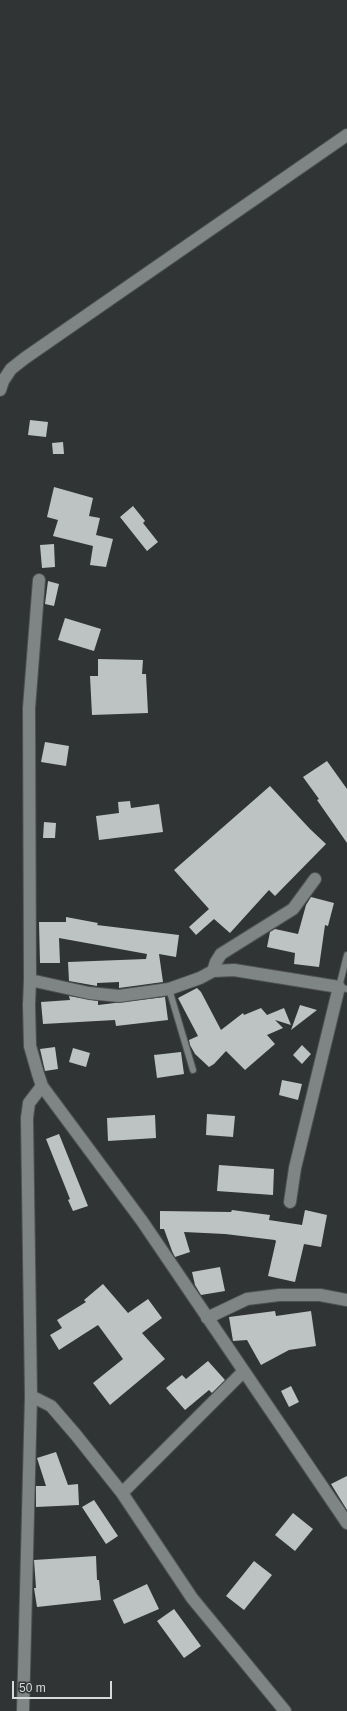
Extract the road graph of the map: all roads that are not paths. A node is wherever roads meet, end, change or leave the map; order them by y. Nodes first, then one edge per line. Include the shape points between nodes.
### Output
1 (347, 136) edge
2 (0, 390) edge
3 (39, 580) dead end
4 (315, 879) dead end
5 (347, 955) edge
6 (213, 971) junction
7 (30, 980) junction
8 (343, 988) edge
9 (169, 989) junction
10 (193, 1070) dead end
11 (42, 1086) junction
12 (290, 1202) dead end
13 (347, 1300) edge
14 (207, 1318) junction
15 (243, 1372) junction
16 (31, 1396) junction
17 (122, 1493) junction
18 (347, 1523) edge
19 (23, 1711) edge
20 (285, 1711) edge

1 - 2 street via 25,358 11,369
3 - 7 street via 28,708
4 - 6 street via 293,909 221,954
5 - 8 lane
6 - 8 street via 234,970
6 - 9 street
7 - 9 street via 89,993 119,996
7 - 11 street via 30,1046
8 - 12 street via 295,1168
9 - 10 lane
11 - 14 street via 142,1221
11 - 16 street via 29,1103 27,1118
13 - 14 street via 320,1295 247,1298
14 - 15 street
15 - 17 street
15 - 18 street
16 - 17 street via 51,1406
16 - 19 street
17 - 20 street via 192,1598

